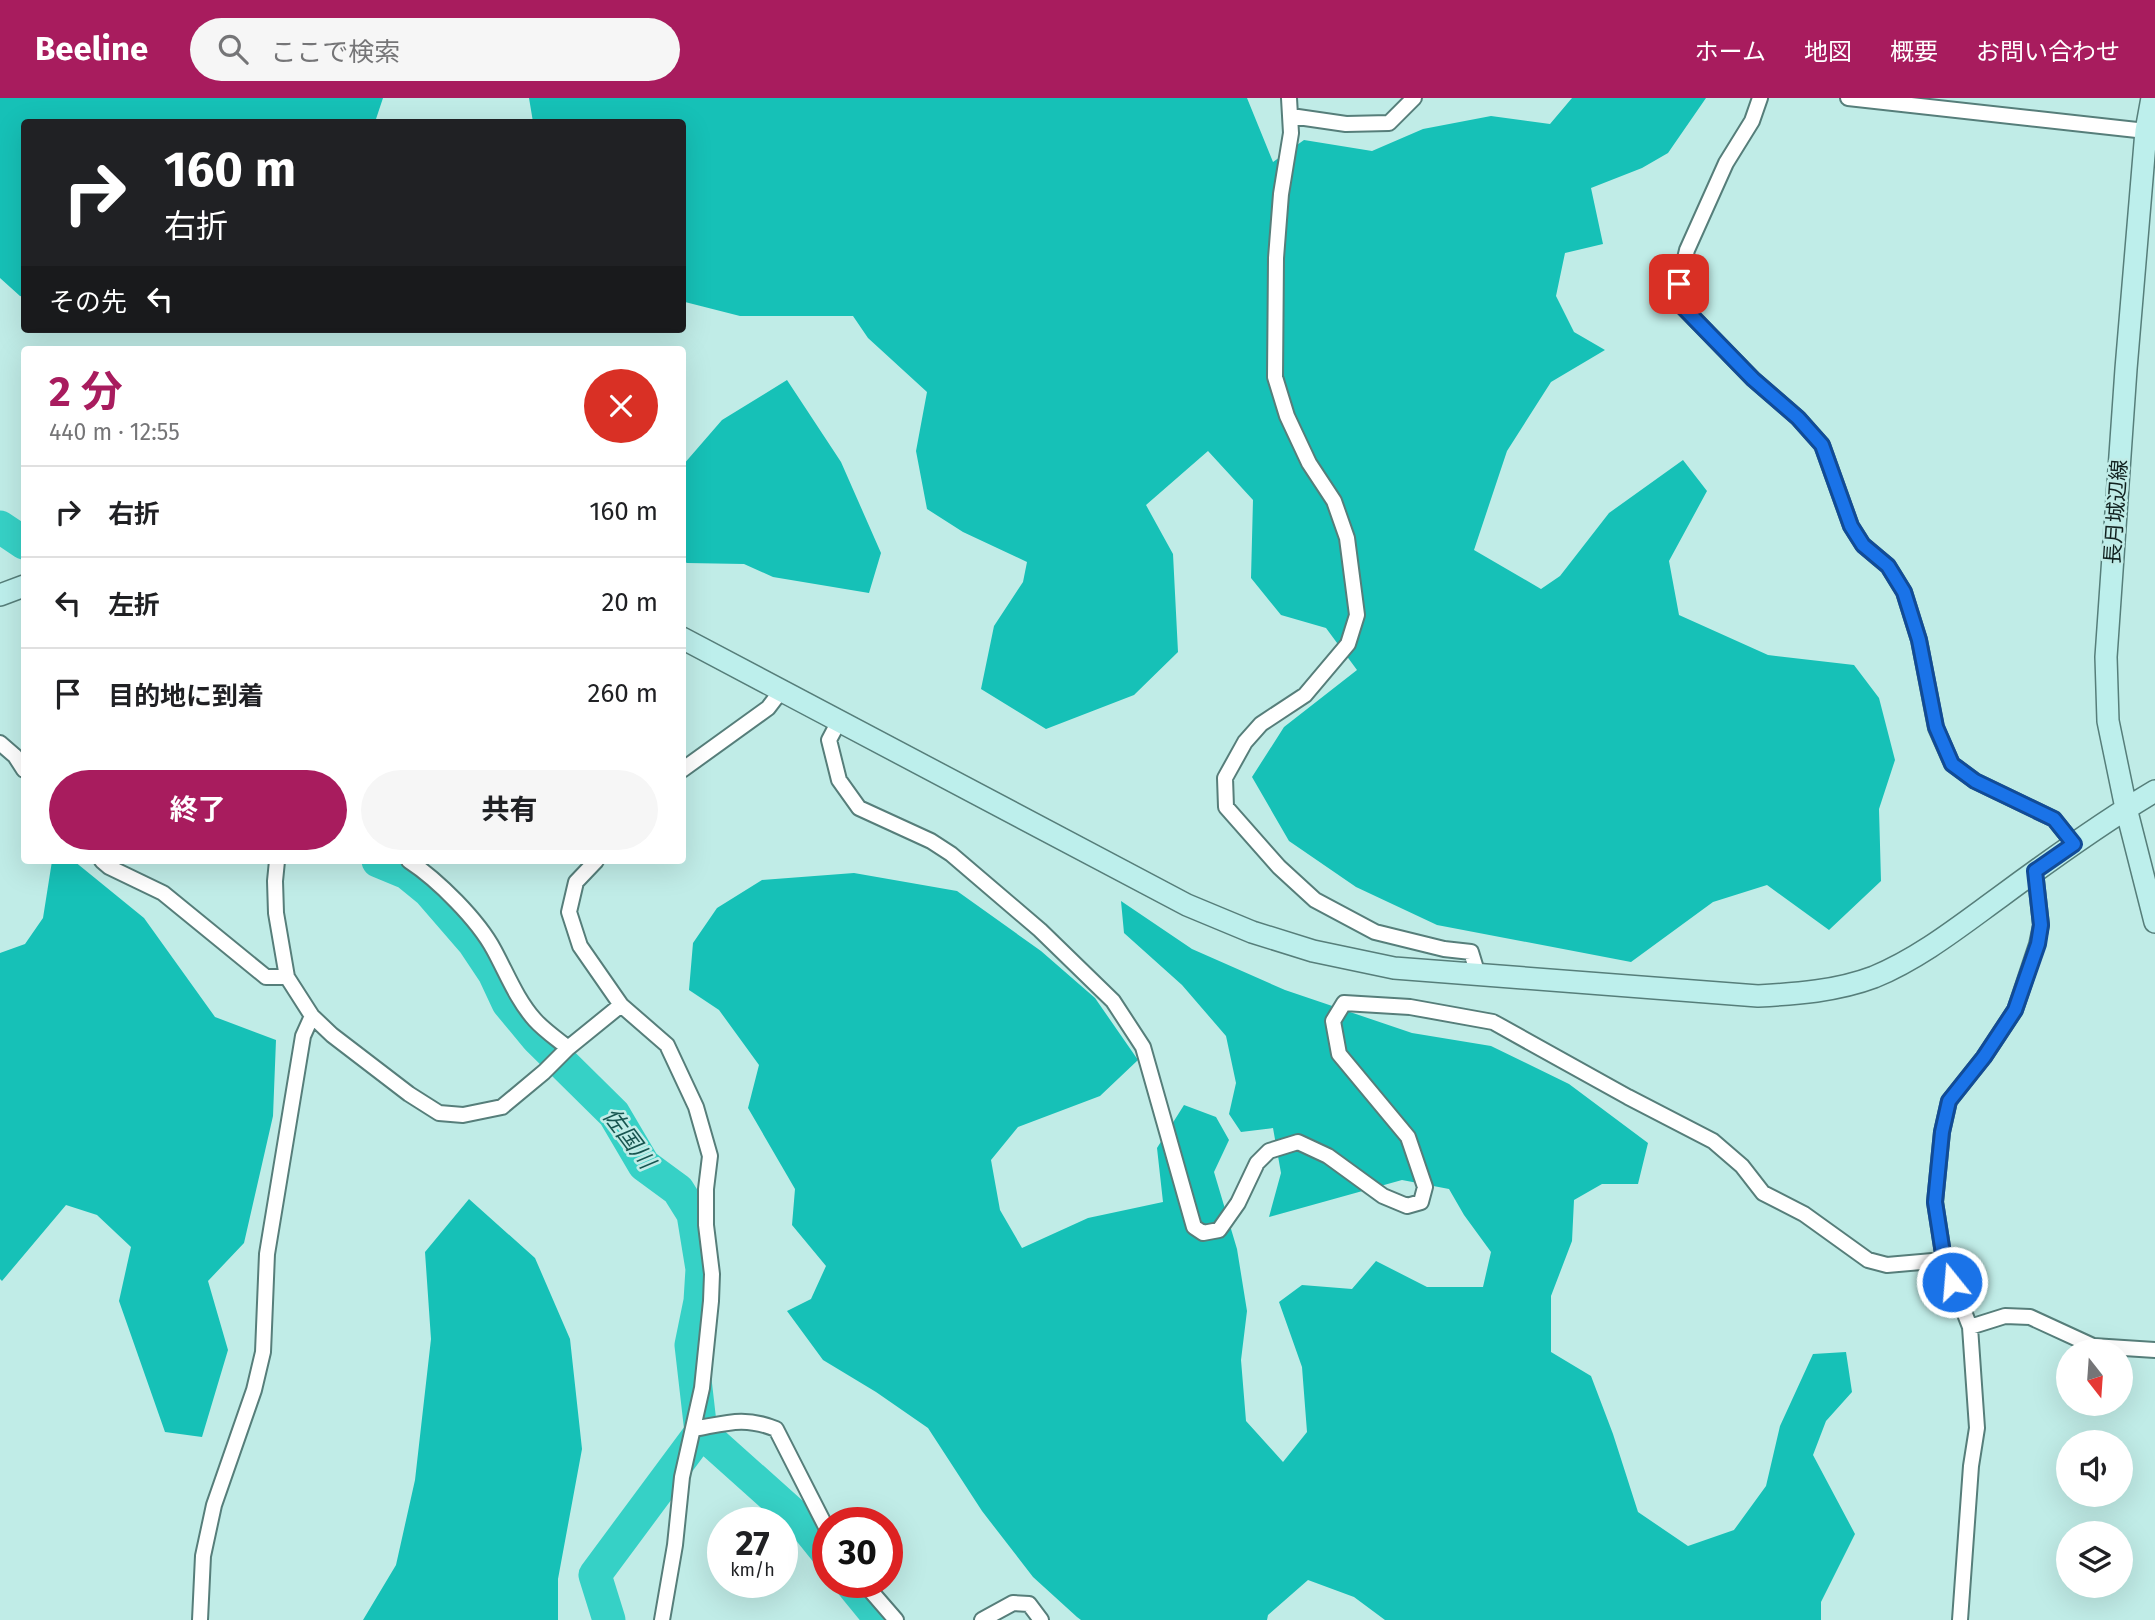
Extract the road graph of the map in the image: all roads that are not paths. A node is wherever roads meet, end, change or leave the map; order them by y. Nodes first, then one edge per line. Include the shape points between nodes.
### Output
1 (1289, 98) edge
2 (1414, 98) edge
3 (1760, 98) edge
4 (1848, 98) edge
5 (2152, 98) edge
6 (1291, 116) junction
7 (2146, 131) junction
8 (21, 587) edge
9 (0, 595) edge
10 (686, 640) edge
11 (782, 691) junction
12 (839, 721) junction
13 (0, 743) edge
14 (21, 765) edge
15 (686, 767) edge
16 (2155, 791) edge
17 (2126, 808) junction
18 (2074, 844) junction
19 (106, 864) edge
20 (277, 864) edge
21 (414, 864) edge
22 (593, 864) edge
23 (2035, 871) junction
24 (2150, 881) edge
25 (2155, 922) edge
26 (1478, 975) junction
27 (287, 976) junction
28 (621, 1005) junction
29 (312, 1016) junction
30 (568, 1048) junction
31 (1944, 1260) junction
32 (1970, 1327) junction
33 (2155, 1350) edge
34 (694, 1429) junction
35 (816, 1507) edge
36 (877, 1598) edge
37 (200, 1620) edge
38 (662, 1620) edge
39 (896, 1620) edge
40 (982, 1620) edge
41 (1041, 1620) edge
42 (1960, 1620) edge

1 - 6 street
2 - 6 street via 1389,122 1346,124
3 - 18 street via 1687,250 1679,284 1682,306 1822,445 1851,526 1863,545 1888,566 1904,592 1919,640 1936,727 1952,764 1975,781 2054,819
4 - 7 street
5 - 7 street, 長月城辺線
6 - 26 street via 1276,258 1275,377 1287,416 1334,501 1347,538 1357,615 1348,644 1305,695 1261,724 1245,742 1225,778 1227,807 1315,900 1375,932 1444,950 1471,952
7 - 17 street, 長月城辺線 via 2106,657 2108,721
8 - 9 street
10 - 11 street
11 - 12 street
11 - 15 street via 768,708
12 - 26 street via 1187,905 1241,928 1313,951 1394,968
12 - 31 street via 829,740 839,780 859,808 951,854 1040,930 1131,1026 1143,1047 1194,1227 1203,1233 1219,1230 1238,1203 1256,1163 1269,1151 1298,1142 1328,1156 1383,1196 1408,1206 1420,1202 1425,1187 1408,1137 1339,1054 1333,1021 1344,1003 1410,1007 1493,1022 1713,1141 1742,1166 1763,1193 1804,1214 1868,1260 1887,1265
13 - 14 street
16 - 17 street
17 - 18 street
17 - 24 street, 長月城辺線
18 - 23 street
19 - 27 street via 163,893 266,977
20 - 27 street via 276,914
21 - 30 street via 456,901 493,948 535,1020
22 - 28 street via 576,882 569,912 580,946
23 - 26 street via 1934,945 1873,977 1807,993 1758,996
23 - 31 street via 2041,925 2015,1010 1949,1101 1935,1202
24 - 25 street, 長月城辺線
27 - 29 street
28 - 30 street
28 - 34 street via 667,1045 696,1107 710,1156 706,1225 711,1301
29 - 30 street via 439,1113 463,1115 502,1107
29 - 37 street via 303,1036 269,1242 263,1352 214,1506 203,1556
31 - 32 street
32 - 33 street via 2005,1316 2030,1317 2093,1346
32 - 42 street via 1977,1428
34 - 35 street via 741,1420 776,1429
34 - 38 street via 682,1477
36 - 39 street
40 - 41 street via 1013,1603 1030,1604

